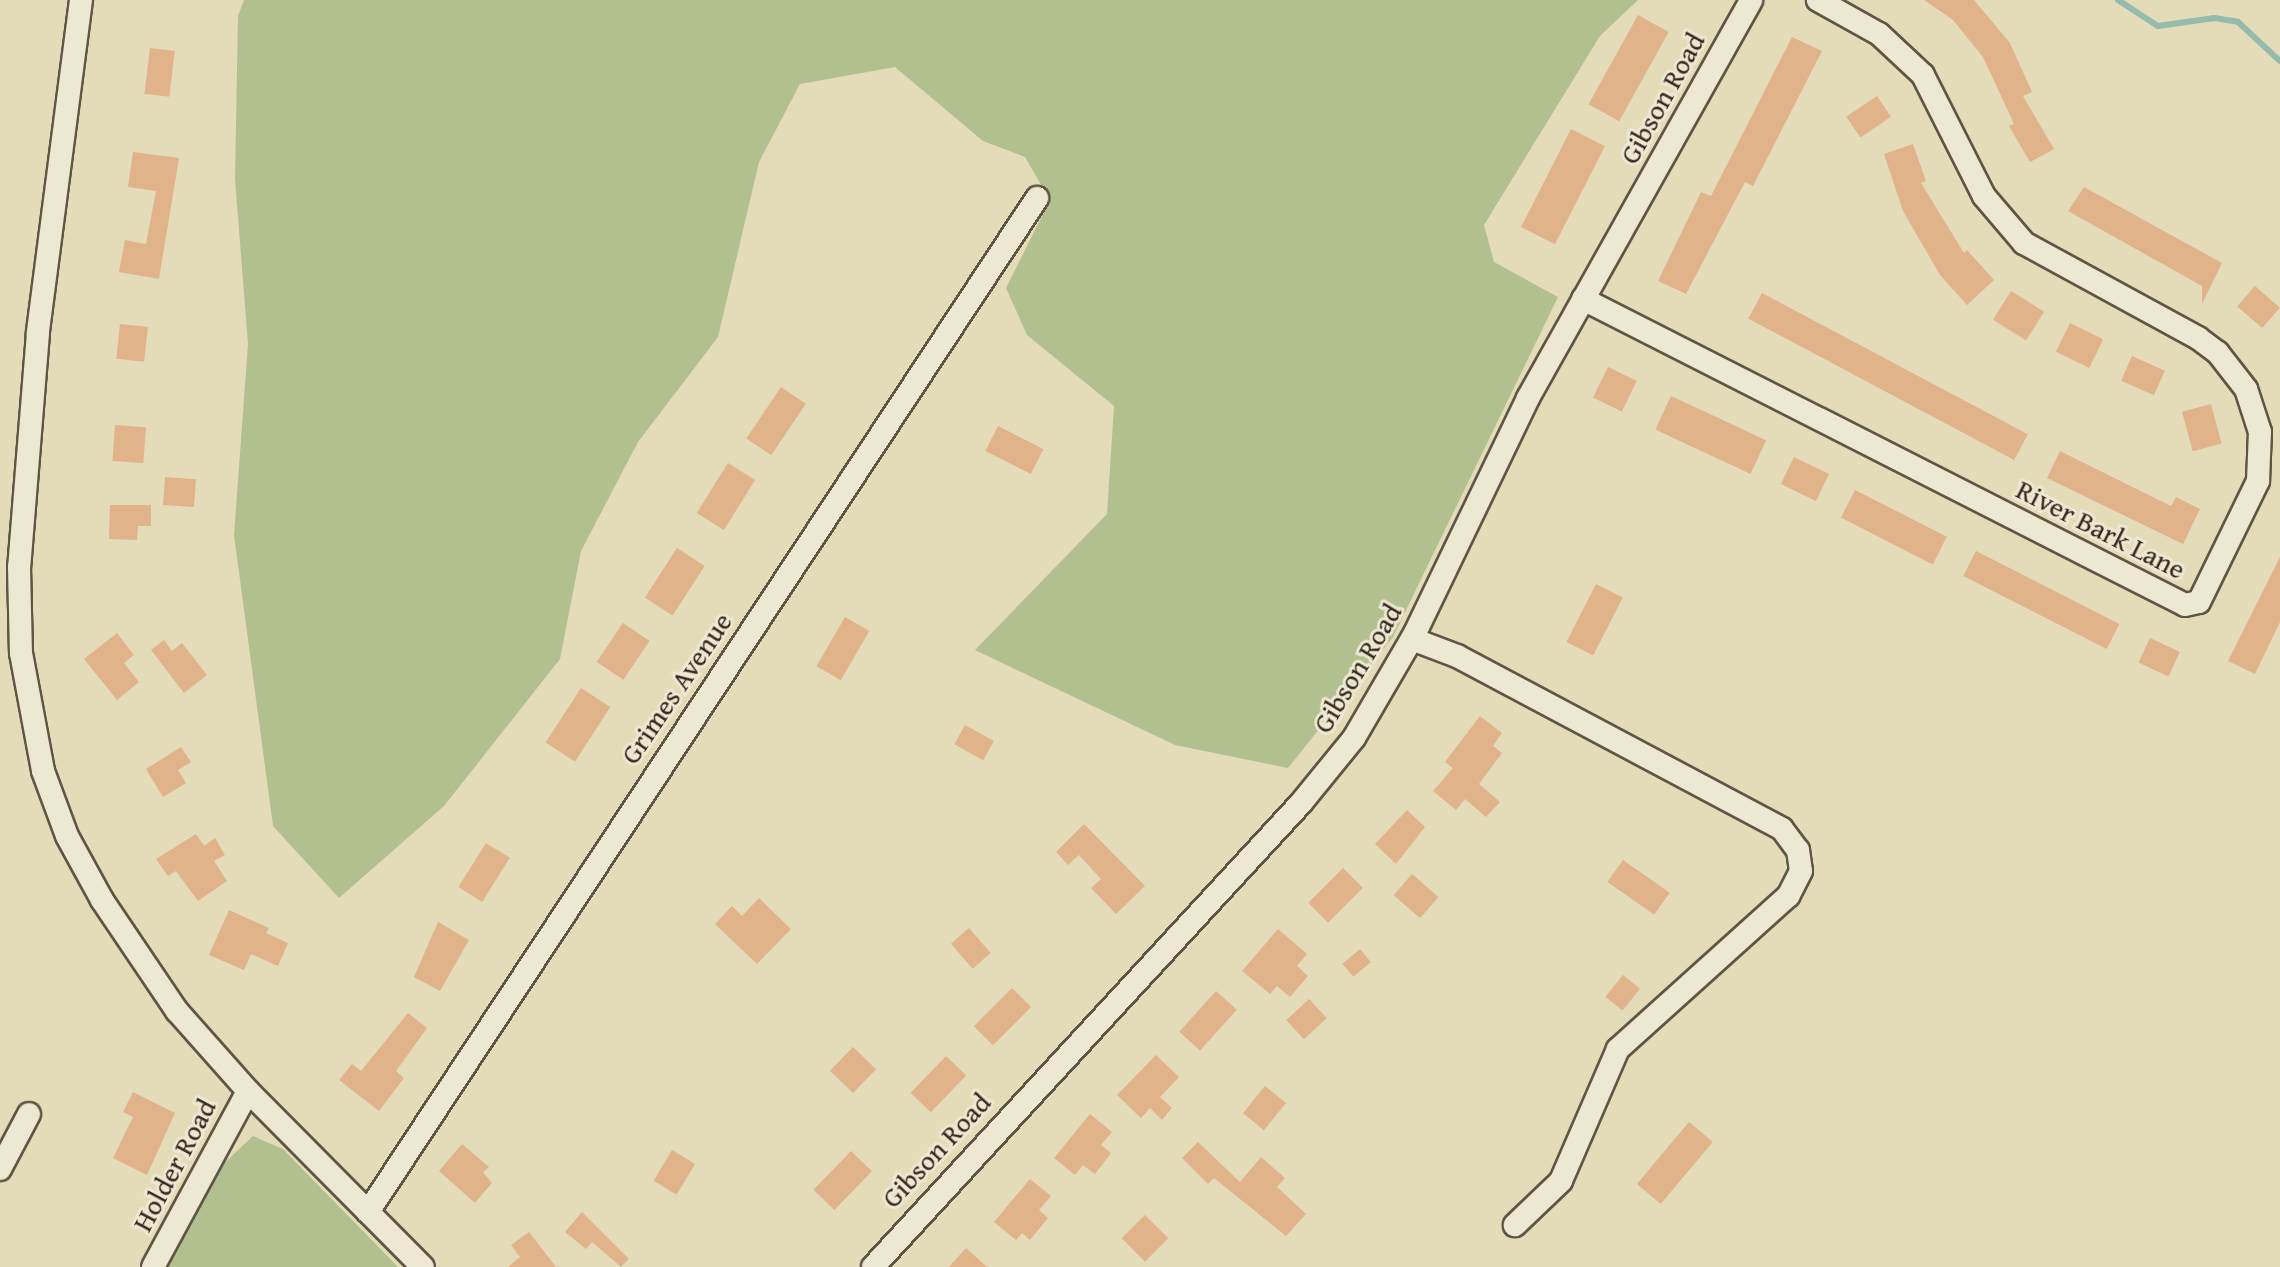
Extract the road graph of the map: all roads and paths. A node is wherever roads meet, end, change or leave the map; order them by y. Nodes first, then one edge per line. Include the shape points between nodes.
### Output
1 (81, 0) edge
2 (1751, 0) edge
3 (1818, 0) edge
4 (1037, 198) dead end
5 (1583, 299) junction
6 (1412, 639) junction
7 (248, 1091) junction
8 (29, 1114) dead end
9 (0, 1169) edge
10 (368, 1212) junction
11 (1515, 1225) dead end
12 (153, 1267) edge
13 (423, 1267) edge
14 (873, 1267) edge

1 - 7 street via 45,271 25,476 19,616 26,692 54,807 102,900 177,1011
2 - 5 street, Gibson Road
3 - 5 street, River Bark Lane via 1879,34 1923,75 1984,196 2024,243 2198,338 2218,353 2246,389 2260,432 2258,481 2199,602 2185,605
4 - 10 street, Grimes Avenue
5 - 6 street, Gibson Road
6 - 11 street via 1457,656 1782,829 1798,850 1801,871 1788,896 1618,1049 1561,1181
6 - 14 street, Gibson Road via 1354,738 1301,803
7 - 10 street
7 - 12 street, Holder Road
8 - 9 street
10 - 13 street

